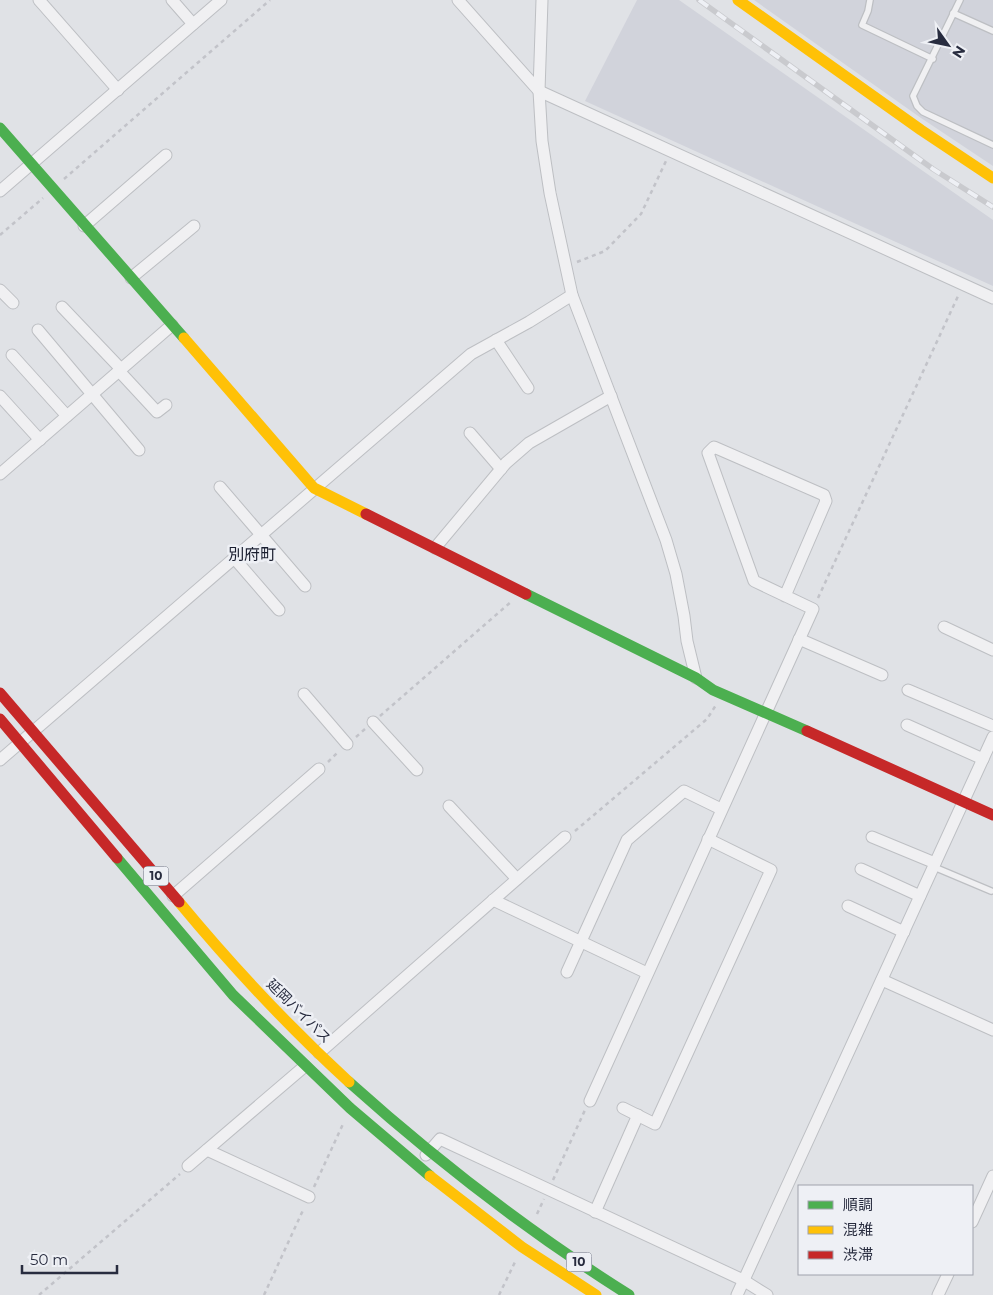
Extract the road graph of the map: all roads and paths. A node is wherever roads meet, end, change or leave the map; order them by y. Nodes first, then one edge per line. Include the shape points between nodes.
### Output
1 (39, 0) edge
2 (172, 0) edge
3 (221, 0) edge
4 (270, 0) edge
5 (458, 0) edge
6 (542, 0) edge
7 (738, 0) edge
8 (870, 0) edge
9 (960, 0) edge
10 (953, 13) junction
11 (193, 24) junction
12 (993, 31) edge
13 (932, 58) junction
14 (118, 90) junction
15 (539, 91) junction
16 (0, 128) edge
17 (993, 145) edge
18 (670, 151) junction
19 (166, 155) dead end
20 (31, 164) junction
21 (993, 178) edge
22 (52, 189) junction
23 (0, 191) edge
24 (84, 226) junction
25 (194, 226) dead end
26 (0, 235) edge
27 (566, 266) junction
28 (131, 278) junction
29 (964, 284) junction
30 (0, 290) edge
31 (572, 295) junction
32 (993, 298) edge
33 (12, 303) dead end
34 (62, 307) dead end
35 (172, 325) junction
36 (38, 330) dead end
37 (496, 340) junction
38 (12, 355) dead end
39 (120, 370) junction
40 (528, 388) dead end
41 (92, 394) junction
42 (0, 396) edge
43 (611, 396) junction
44 (166, 405) dead end
45 (67, 416) junction
46 (470, 433) dead end
47 (40, 440) junction
48 (139, 450) dead end
49 (501, 469) junction
50 (0, 474) edge
51 (220, 487) dead end
52 (314, 488) junction
53 (261, 534) junction
54 (435, 548) junction
55 (234, 558) junction
56 (305, 586) dead end
57 (522, 592) junction
58 (785, 596) junction
59 (813, 608) junction
60 (279, 610) dead end
61 (944, 627) dead end
62 (799, 639) junction
63 (993, 650) edge
64 (882, 675) dead end
65 (696, 678) junction
66 (908, 690) dead end
67 (0, 693) edge
68 (304, 694) dead end
69 (723, 694) junction
70 (766, 712) junction
71 (0, 719) edge
72 (373, 722) junction
73 (907, 725) dead end
74 (993, 726) edge
75 (33, 732) junction
76 (993, 736) edge
77 (20, 742) junction
78 (347, 744) junction
79 (983, 759) junction
80 (0, 760) edge
81 (319, 769) joint
82 (417, 770) dead end
83 (963, 802) junction
84 (449, 806) dead end
85 (722, 809) junction
86 (993, 816) edge
87 (565, 837) joint
88 (872, 837) dead end
89 (708, 839) junction
90 (934, 865) junction
91 (861, 869) dead end
92 (517, 879) junction
93 (991, 891) dead end
94 (173, 896) junction
95 (920, 896) junction
96 (493, 900) junction
97 (848, 906) dead end
98 (904, 932) junction
99 (580, 943) junction
100 (567, 972) dead end
101 (647, 973) junction
102 (882, 980) junction
103 (993, 1030) edge
104 (319, 1053) junction
105 (305, 1066) junction
106 (590, 1101) joint
107 (623, 1108) dead end
108 (638, 1115) junction
109 (207, 1150) junction
110 (428, 1152) junction
111 (188, 1166) joint
112 (417, 1166) junction
113 (993, 1176) edge
114 (548, 1189) junction
115 (309, 1197) dead end
116 (595, 1212) junction
117 (973, 1220) edge
118 (530, 1229) junction
119 (522, 1247) junction
120 (948, 1275) edge
121 (743, 1280) junction
122 (39, 1295) edge
123 (499, 1295) edge
124 (596, 1295) edge
125 (629, 1295) edge
126 (737, 1295) edge
127 (767, 1295) edge
128 (938, 1295) edge

1 - 14 street
2 - 11 street
3 - 11 street
4 - 22 path
5 - 15 street
6 - 15 street
7 - 21 main road
8 - 13 lane via 862,25
9 - 10 lane
10 - 12 lane
10 - 13 lane
11 - 14 street
13 - 17 lane via 913,96 917,106 923,112
14 - 20 street
15 - 18 street
15 - 27 street via 550,193
16 - 20 main road
18 - 27 path via 637,220 605,250
18 - 29 street
19 - 24 street
20 - 22 main road
20 - 23 street
22 - 24 main road
22 - 26 path
24 - 28 main road
25 - 28 street
27 - 31 street
28 - 35 main road
29 - 32 street
29 - 59 path
30 - 33 street
31 - 37 street
31 - 43 street
34 - 39 street
35 - 39 street
35 - 52 main road
36 - 41 street
37 - 40 street
37 - 52 street via 471,354
38 - 45 street
39 - 41 street
39 - 44 street via 156,412
41 - 45 street
41 - 48 street
42 - 47 street
43 - 49 street via 529,443
43 - 65 street via 676,574 686,641
45 - 47 street
46 - 49 street
47 - 50 street
49 - 54 street
51 - 53 street
52 - 53 street
52 - 54 main road
53 - 55 street
53 - 56 street
54 - 57 main road
55 - 60 street
55 - 75 street
57 - 65 main road
57 - 72 path
58 - 58 street via 754,582 708,453 714,447 824,495 826,501
58 - 59 street
59 - 62 street
61 - 63 street
62 - 64 street
62 - 70 street
65 - 69 main road
66 - 74 street
67 - 75 main road, 延岡バイパス / 10
68 - 78 street
69 - 70 main road
69 - 87 path via 707,719
70 - 83 main road
70 - 85 street
71 - 77 main road, 10
72 - 78 path
72 - 82 street
73 - 79 street
75 - 77 street
75 - 94 main road, 延岡バイパス / 10
76 - 79 street
77 - 80 street
77 - 105 main road, 10 via 234,995
78 - 81 path
79 - 83 street
81 - 94 street
83 - 86 main road
83 - 90 street
84 - 92 street
85 - 89 street
85 - 99 street via 684,792 627,840
87 - 92 street
88 - 90 street
89 - 101 street
89 - 108 street via 771,870 655,1124
90 - 93 lane
90 - 95 street
91 - 95 street
92 - 96 street
94 - 104 main road, 延岡バイパス / 10 via 245,979
95 - 98 street
96 - 99 street
96 - 104 street
97 - 98 street
98 - 102 street
99 - 100 street
99 - 101 street
101 - 106 street
102 - 103 street
102 - 121 street
104 - 110 main road, 延岡バイパス / 10
105 - 109 street
105 - 112 main road, 10
106 - 114 path
107 - 108 street
108 - 116 street
109 - 111 street
109 - 115 street
110 - 112 street
110 - 114 street via 440,1139
110 - 118 main road, 延岡バイパス / 10
111 - 122 path
112 - 119 main road, 10
113 - 117 street
114 - 116 street
114 - 118 path
116 - 121 street
118 - 125 main road, 延岡バイパス / 10
119 - 123 path
119 - 124 main road, 10
120 - 128 street
121 - 126 street
121 - 127 street

